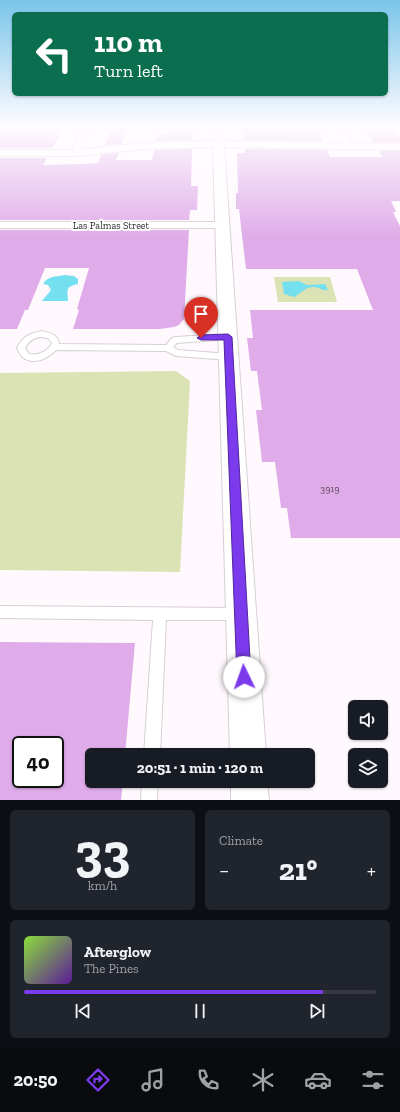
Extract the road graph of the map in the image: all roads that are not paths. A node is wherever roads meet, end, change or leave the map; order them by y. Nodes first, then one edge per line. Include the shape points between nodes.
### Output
1 (219, 163) edge
2 (0, 225) edge
3 (223, 226) junction
4 (55, 347) dead end
5 (229, 347) junction
6 (168, 348) junction
7 (0, 612) edge
8 (160, 614) junction
9 (241, 614) junction
10 (152, 748) edge
11 (248, 748) edge
12 (150, 788) edge
13 (249, 788) edge
14 (149, 800) edge
15 (250, 800) edge

1 - 3 street
2 - 3 street, Las Palmas Street
3 - 5 street
4 - 6 lane
5 - 6 lane via 176,353
5 - 6 lane via 201,338 175,340
5 - 9 street
7 - 8 lane
8 - 9 lane
8 - 10 lane
9 - 11 street
12 - 14 lane
13 - 15 street

